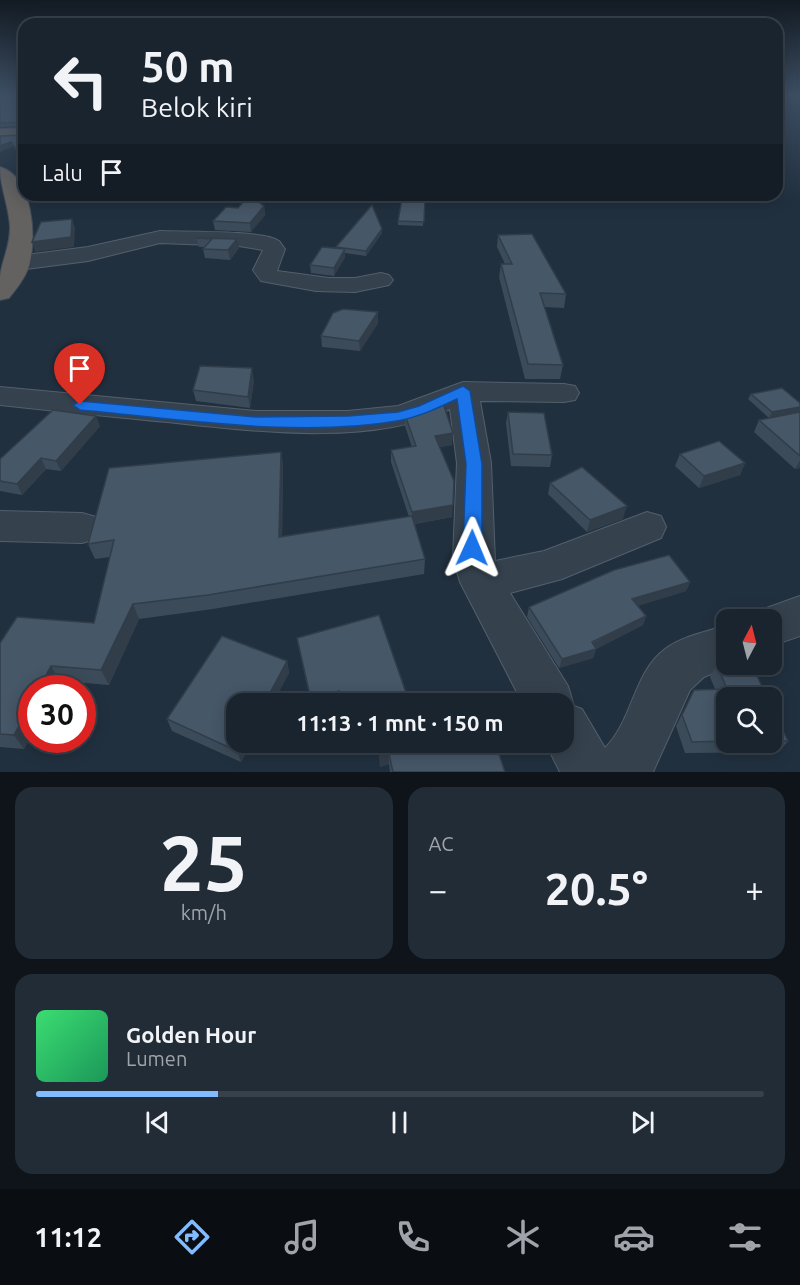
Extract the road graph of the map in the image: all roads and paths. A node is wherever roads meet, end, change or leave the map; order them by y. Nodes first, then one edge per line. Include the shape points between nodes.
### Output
1 (18, 133) edge
2 (0, 134) edge
3 (0, 173) edge
4 (18, 263) junction
5 (381, 280) dead end
6 (0, 292) edge
7 (463, 391) junction
8 (564, 393) dead end
9 (0, 396) edge
10 (0, 526) edge
11 (647, 527) dead end
12 (82, 528) dead end
13 (481, 582) junction
14 (800, 616) edge
15 (782, 622) edge
16 (716, 650) edge
17 (544, 693) edge
18 (574, 746) edge
19 (589, 772) edge
20 (619, 772) edge

1 - 2 highway
3 - 4 highway via 14,184 20,234
4 - 5 street via 88,254 160,237 183,237 271,245 274,249 264,270 278,278 340,285
4 - 6 highway
7 - 8 street
7 - 9 street via 398,416 348,421 256,421
7 - 13 street via 474,464 473,558
10 - 12 street
11 - 13 street via 547,567
13 - 17 street
14 - 15 street
16 - 20 street via 682,664 664,688 646,736
18 - 19 street

